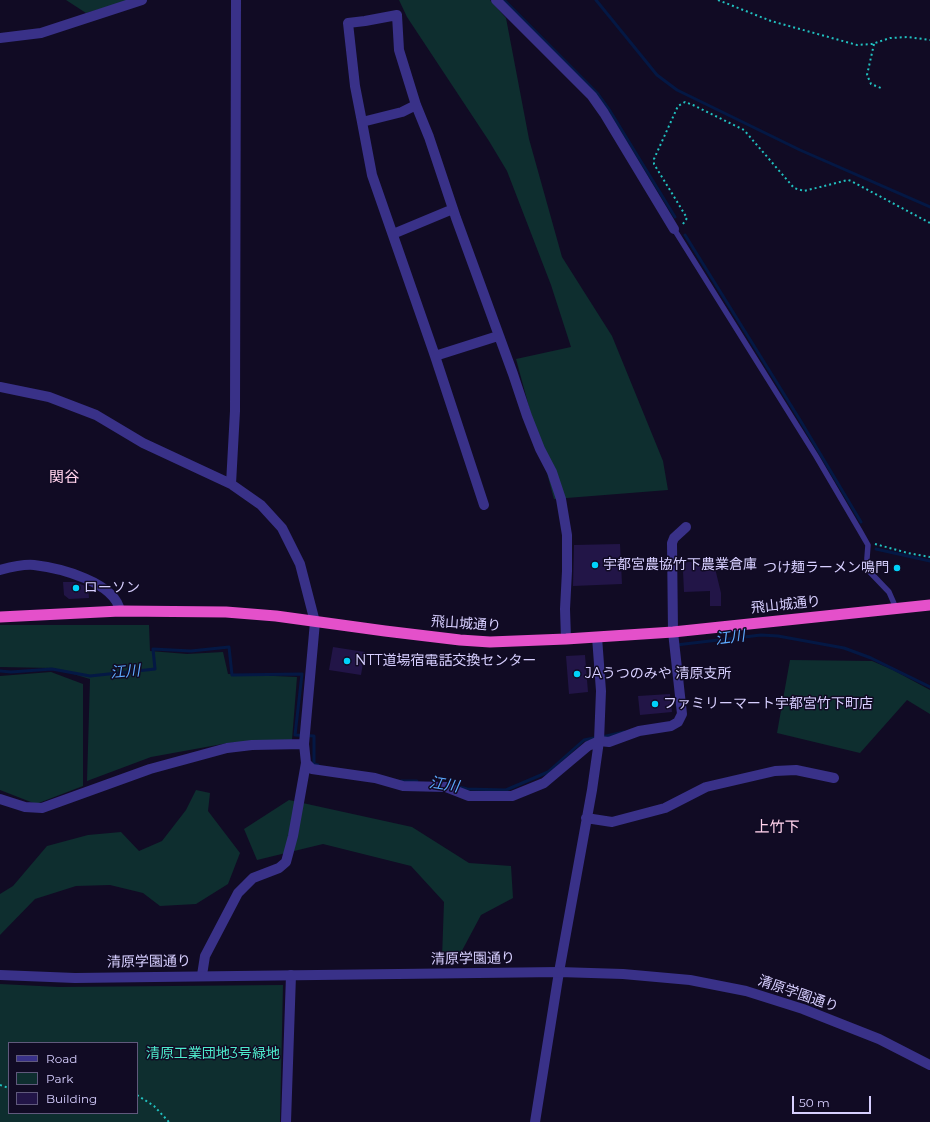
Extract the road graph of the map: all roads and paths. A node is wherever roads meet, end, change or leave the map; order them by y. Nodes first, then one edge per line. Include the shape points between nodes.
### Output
1 (142, 0) edge
2 (236, 0) edge
3 (496, 0) edge
4 (718, 0) edge
5 (0, 38) edge
6 (930, 40) edge
7 (874, 43) junction
8 (881, 88) dead end
9 (416, 105) junction
10 (362, 122) junction
11 (453, 209) junction
12 (930, 223) edge
13 (674, 228) junction
14 (393, 234) junction
15 (498, 336) junction
16 (435, 356) junction
17 (0, 387) edge
18 (231, 484) junction
19 (484, 505) dead end
20 (686, 527) dead end
21 (868, 545) junction
22 (930, 557) edge
23 (0, 570) edge
24 (930, 605) edge
25 (896, 608) junction
26 (120, 611) junction
27 (0, 617) edge
28 (315, 622) junction
29 (673, 632) junction
30 (597, 637) junction
31 (566, 639) junction
32 (599, 741) junction
33 (304, 744) junction
34 (306, 763) junction
35 (834, 778) dead end
36 (0, 799) edge
37 (586, 818) junction
38 (559, 972) junction
39 (0, 975) edge
40 (202, 975) junction
41 (291, 975) junction
42 (930, 1065) edge
43 (138, 1096) edge
44 (170, 1122) edge
45 (286, 1122) edge
46 (535, 1122) edge

1 - 5 street via 41,33
2 - 18 street via 236,411
3 - 13 street via 592,96
4 - 7 path via 771,21 857,45
6 - 7 path via 908,37 890,38
7 - 8 path via 867,76 871,84
9 - 10 street via 402,112
9 - 10 street via 399,50 397,15 348,23
9 - 11 street
10 - 14 street via 372,175
11 - 14 street
11 - 15 street
12 - 13 path via 851,180 804,191 794,188 744,130 685,102 678,106 654,159 654,164 687,218
13 - 21 lane
14 - 16 street
15 - 16 street
15 - 31 street via 561,499 567,535
16 - 19 street
17 - 18 street via 48,397 96,415 143,443
18 - 28 street via 261,505 282,528 300,564
20 - 29 street via 672,543
21 - 22 path
21 - 25 lane via 867,569 889,592
23 - 26 street via 34,565 70,573 94,582 113,595
24 - 25 highway, 飛山城通り
25 - 29 highway, 飛山城通り
26 - 27 highway, 飛山城通り
26 - 28 highway, 飛山城通り via 226,612
28 - 31 highway, 飛山城通り via 460,640 490,642
28 - 33 street
29 - 30 highway, 飛山城通り
29 - 32 street via 682,714 678,722 671,726 639,731 608,742
30 - 31 highway, 飛山城通り
30 - 32 street via 601,691
32 - 34 street via 588,746 544,783 512,796 469,796 446,787 403,786 375,778 312,769
32 - 37 street
33 - 34 street
33 - 36 street via 252,744 227,748 150,769 42,808 25,807
34 - 40 street via 286,862 279,868 253,878 238,893 205,956
35 - 37 street via 796,770 775,771 706,787 665,808 612,822
37 - 38 street
38 - 41 street, 清原学園通り
38 - 42 street, 清原学園通り via 690,980 746,991 803,1009 879,1039
38 - 46 street
39 - 40 street, 清原学園通り via 75,978
40 - 41 street, 清原学園通り
41 - 45 street
43 - 44 path via 154,1106

